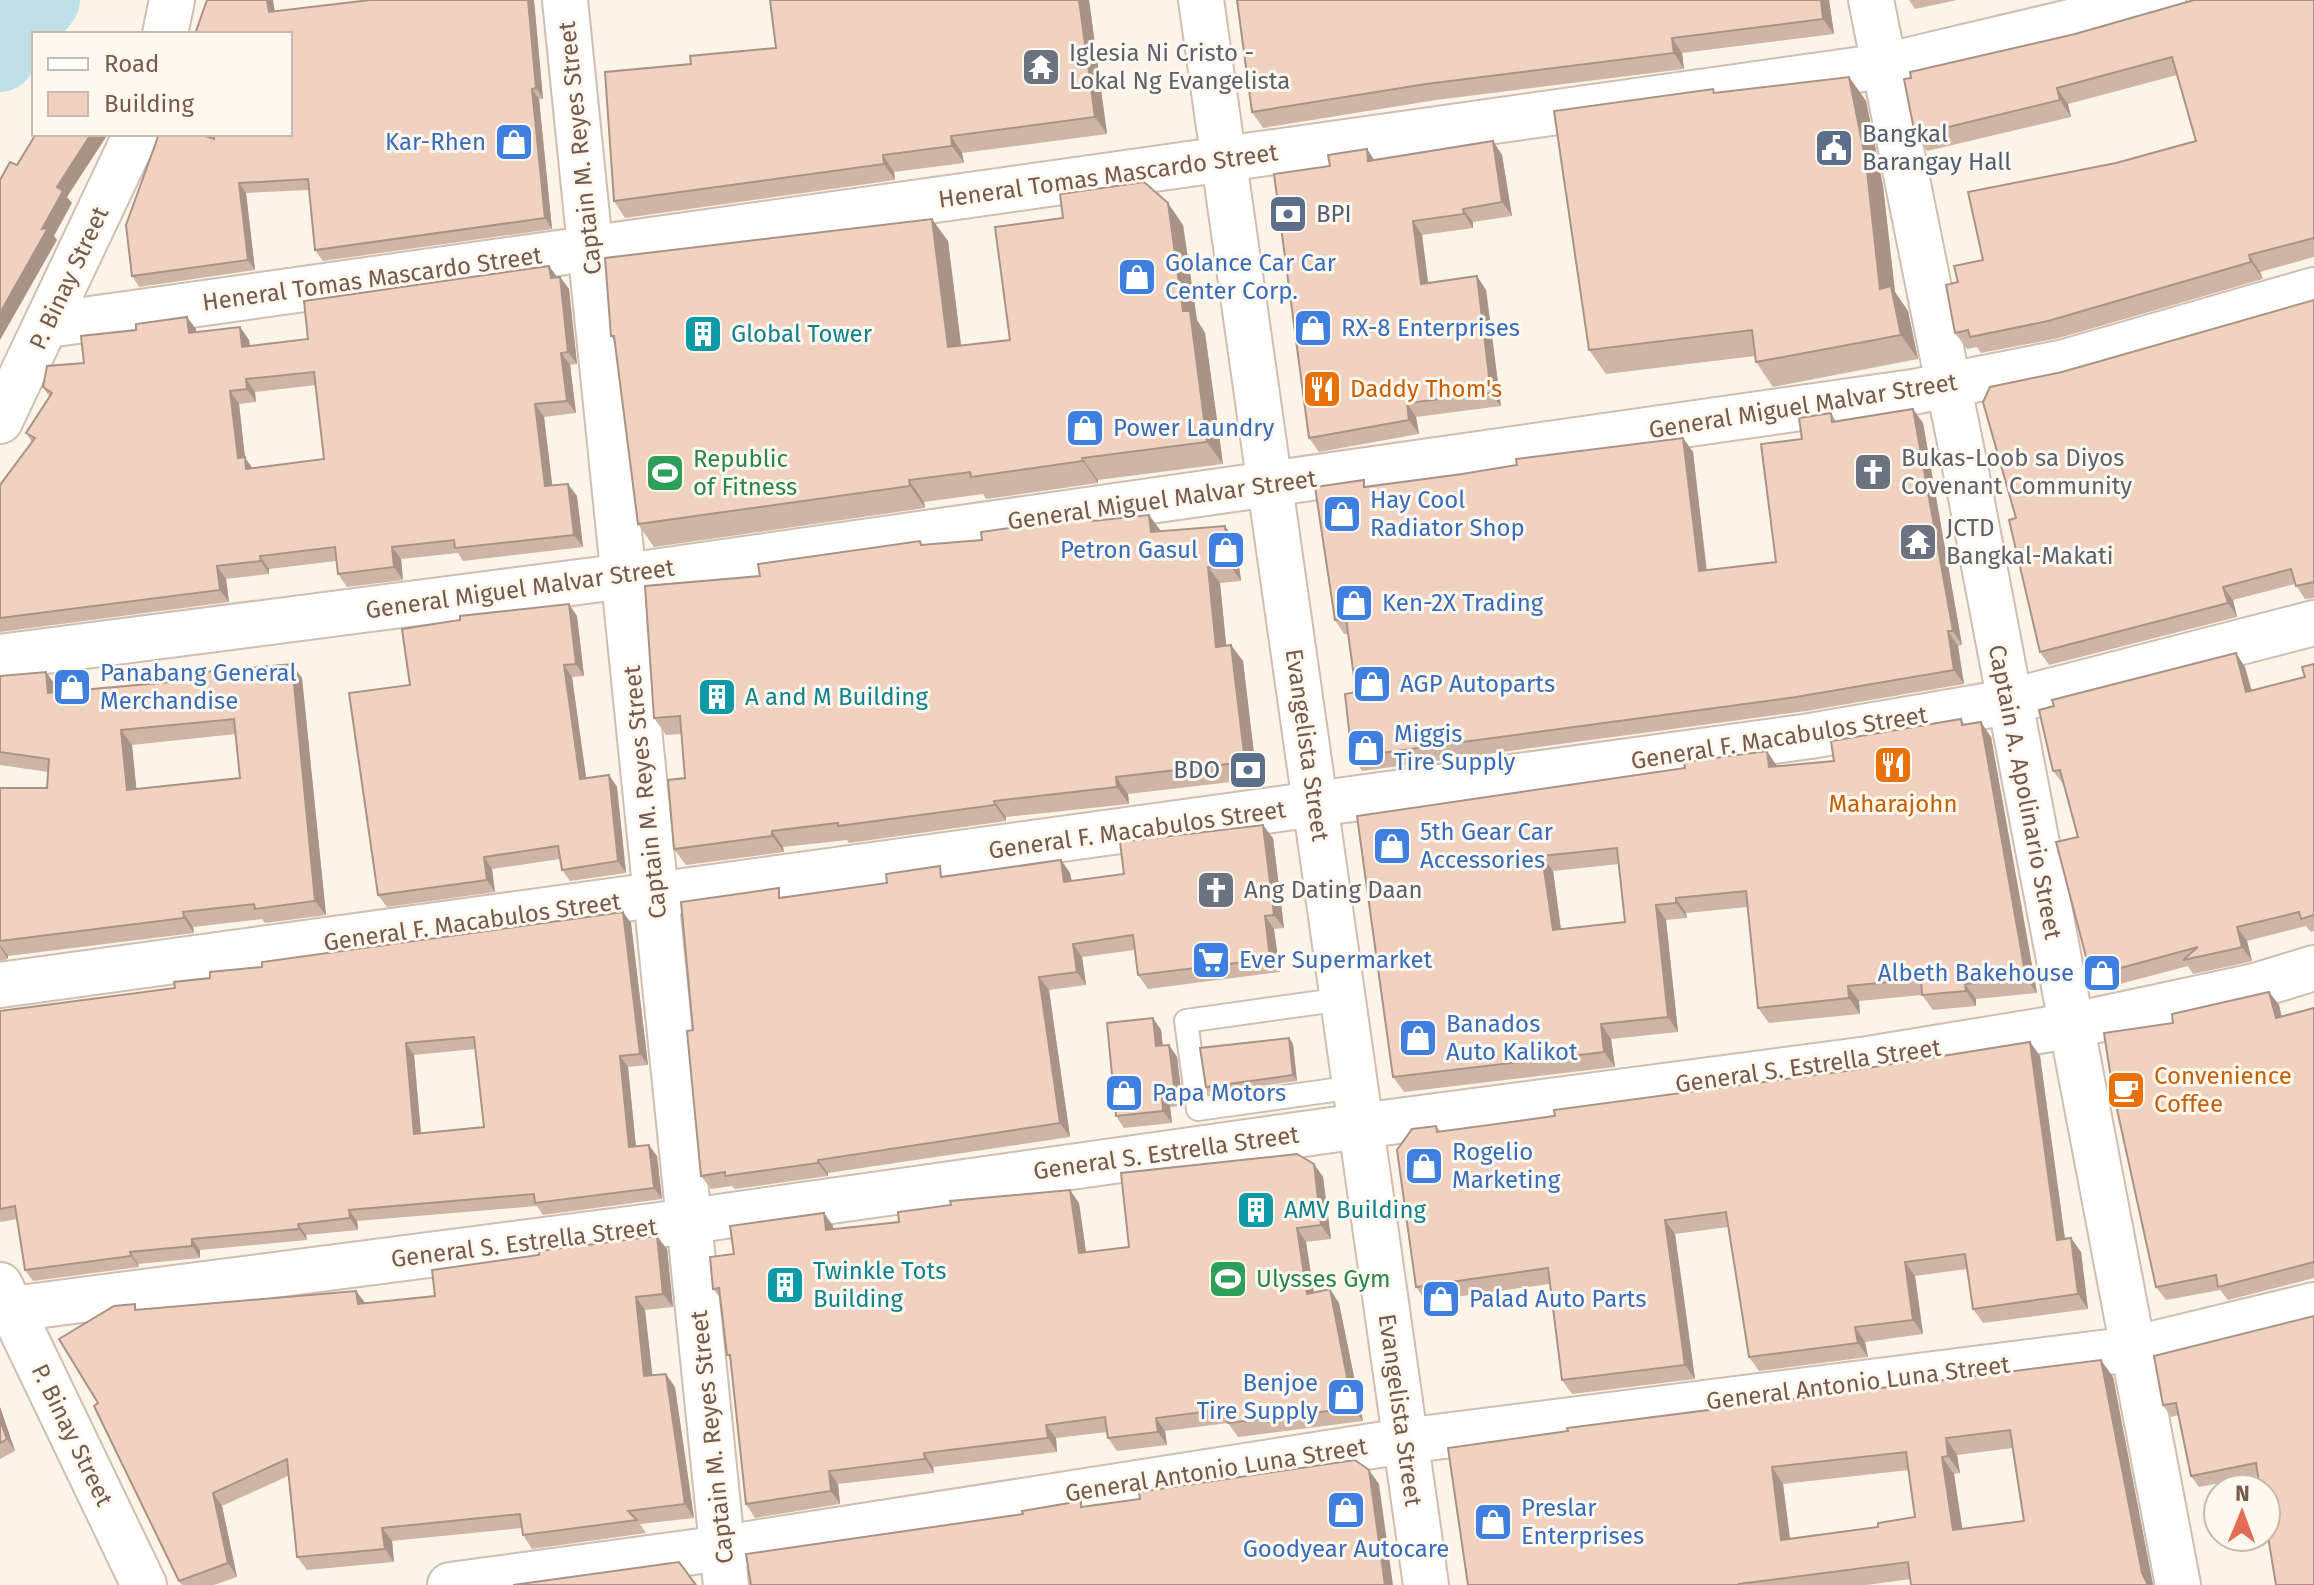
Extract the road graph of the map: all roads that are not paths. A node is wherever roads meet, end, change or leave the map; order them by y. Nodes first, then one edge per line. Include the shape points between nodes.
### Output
1 (172, 0) edge
2 (565, 0) edge
3 (1201, 0) edge
4 (1871, 0) edge
5 (2163, 0) edge
6 (165, 32) edge
7 (1884, 66) junction
8 (135, 136) edge
9 (1224, 159) junction
10 (591, 249) junction
11 (2314, 290) edge
12 (48, 325) junction
13 (1947, 385) junction
14 (0, 421) edge
15 (1269, 485) junction
16 (625, 576) junction
17 (2314, 623) edge
18 (0, 657) edge
19 (2008, 702) junction
20 (1316, 805) junction
21 (655, 897) junction
22 (2314, 968) edge
23 (0, 985) edge
24 (1343, 999) junction
25 (2069, 1026) junction
26 (1358, 1106) junction
27 (690, 1221) junction
28 (6, 1297) edge
29 (2314, 1305) edge
30 (2132, 1349) junction
31 (1404, 1441) junction
32 (725, 1566) edge
33 (144, 1585) edge
34 (450, 1585) edge
35 (1426, 1585) edge
36 (2178, 1585) edge

1 - 6 street
2 - 10 street, Captain M. Reyes Street
3 - 9 street, Evangelista Street
4 - 7 street, Captain A. Apolinario Street
5 - 7 street, Heneral Tomas Mascardo Street
7 - 9 street, Heneral Tomas Mascardo Street
7 - 13 street, Captain A. Apolinario Street
8 - 12 street, P. Binay Street
9 - 10 street, Heneral Tomas Mascardo Street
9 - 15 street, Evangelista Street
10 - 12 street, Heneral Tomas Mascardo Street
10 - 16 street, Captain M. Reyes Street
11 - 13 street, General Miguel Malvar Street via 2065,362
12 - 14 street, P. Binay Street
13 - 15 street, General Miguel Malvar Street
13 - 19 street, Captain A. Apolinario Street
15 - 16 street, General Miguel Malvar Street
15 - 20 street, Evangelista Street
16 - 18 street, General Miguel Malvar Street
16 - 21 street, Captain M. Reyes Street
17 - 19 street, General F. Macabulos Street
19 - 20 street, General F. Macabulos Street via 1810,736
19 - 25 street, Captain A. Apolinario Street
20 - 21 street, General F. Macabulos Street
20 - 24 street, Evangelista Street
21 - 23 street, General F. Macabulos Street
21 - 27 street, Captain M. Reyes Street
22 - 25 street, General S. Estrella Street
24 - 26 street, Evangelista Street
24 - 26 lane via 1186,1021 1198,1109
25 - 26 street, General S. Estrella Street via 1868,1059
25 - 30 street, Captain A. Apolinario Street
26 - 27 street, General S. Estrella Street
26 - 31 street, Evangelista Street
27 - 28 street, General S. Estrella Street
27 - 32 street, Captain M. Reyes Street
28 - 33 street, P. Binay Street
29 - 30 street, General Antonio Luna Street
30 - 31 street, General Antonio Luna Street
30 - 36 street, Captain A. Apolinario Street
31 - 32 street, General Antonio Luna Street
31 - 35 street, Evangelista Street
32 - 34 street, General Antonio Luna Street

